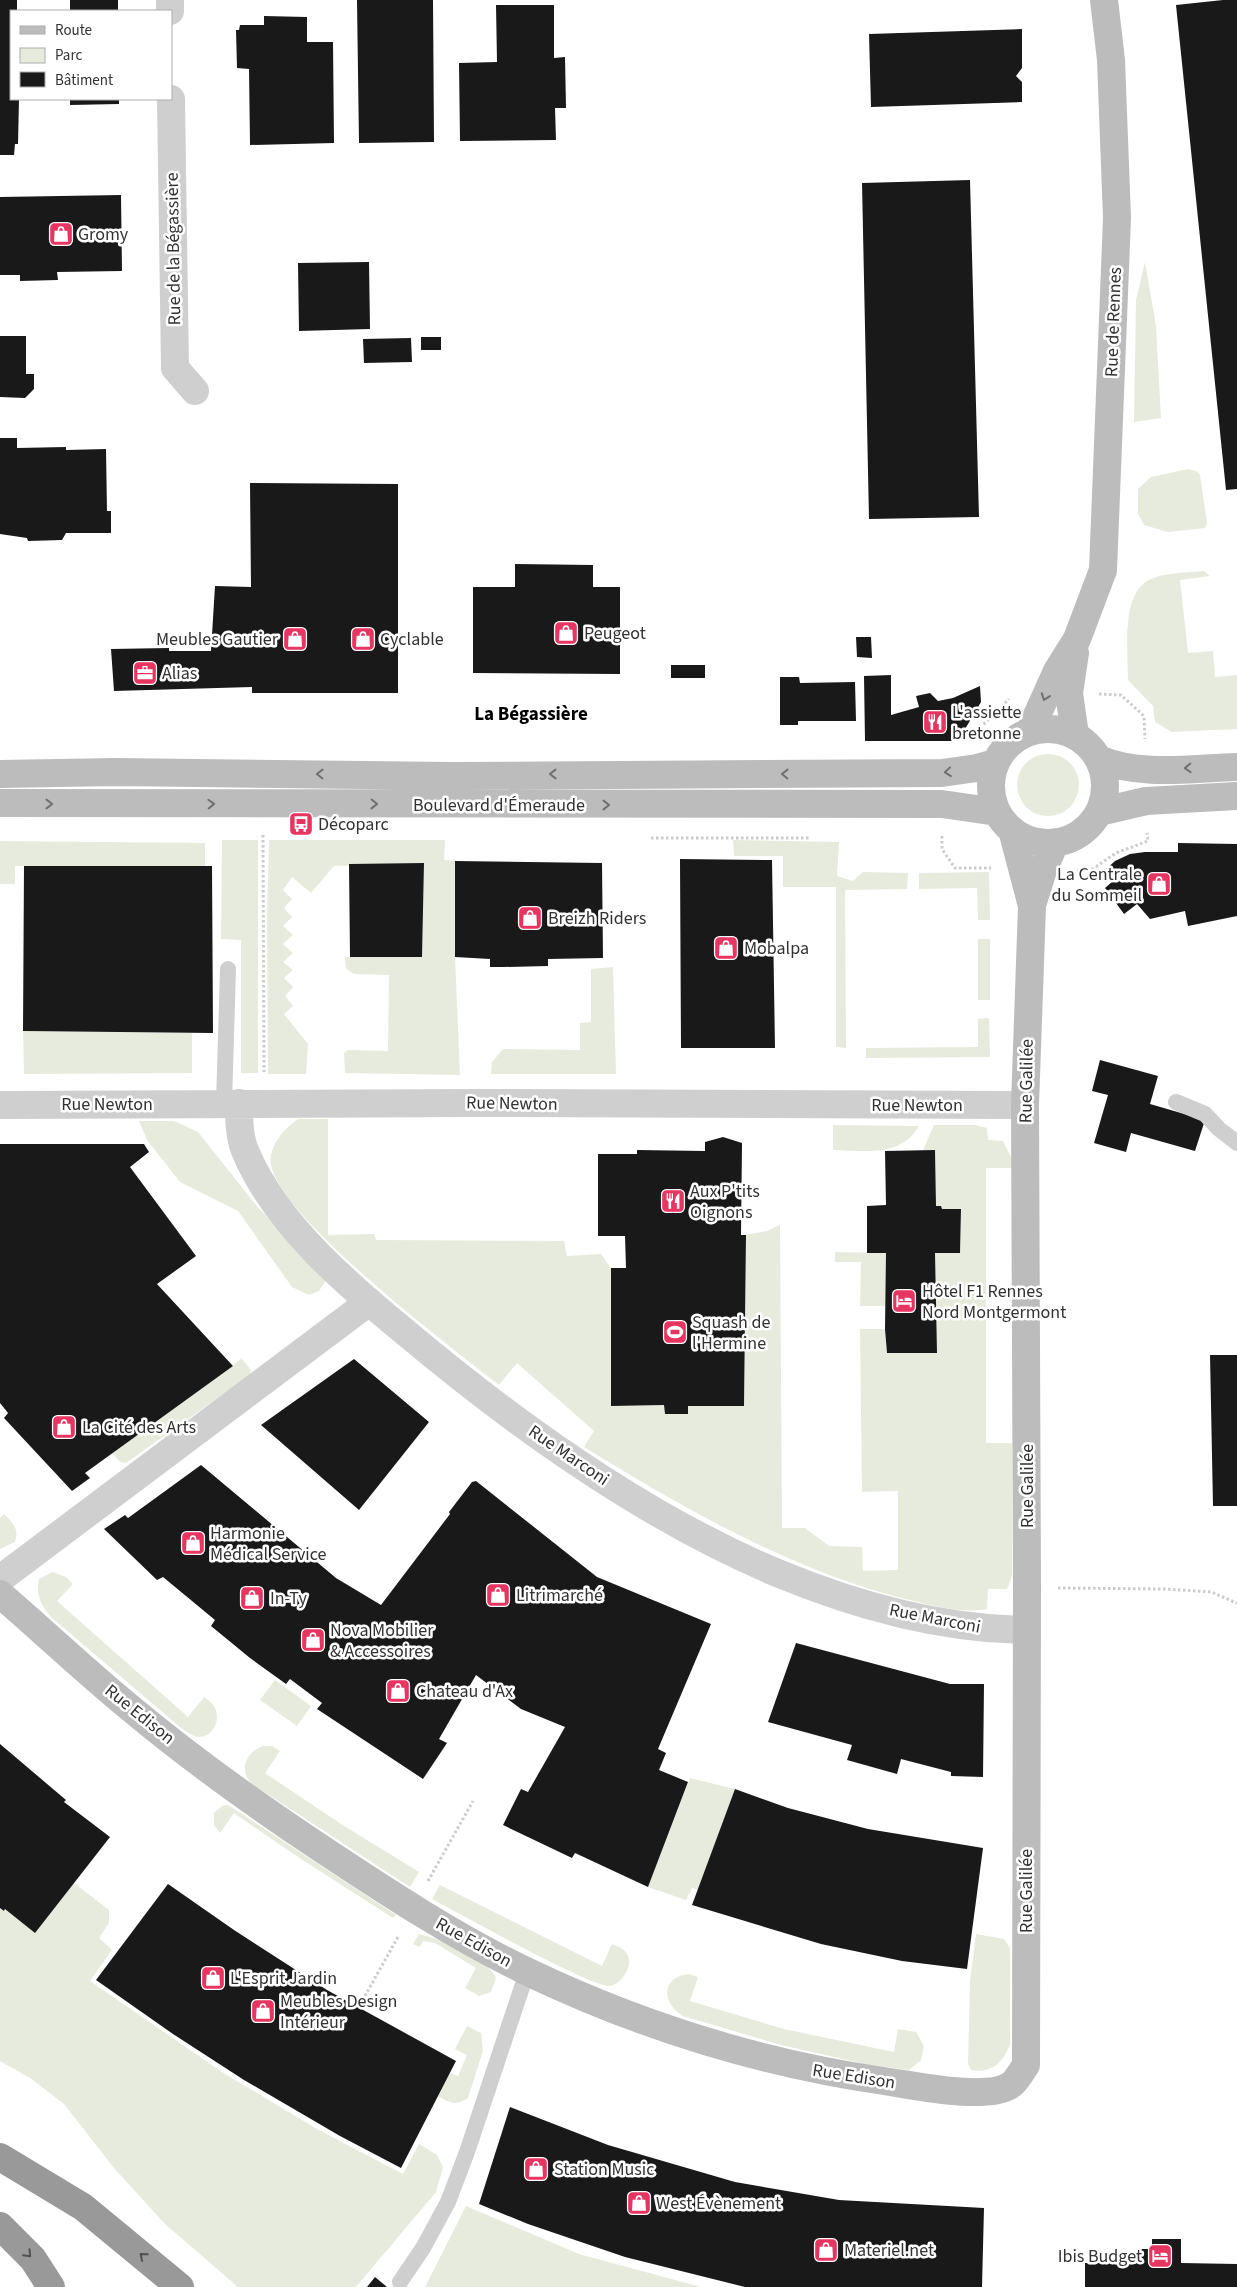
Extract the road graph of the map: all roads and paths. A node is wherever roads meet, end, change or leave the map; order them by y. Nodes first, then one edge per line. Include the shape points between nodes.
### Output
1 (1104, 0) edge
2 (171, 100) edge
3 (196, 391) dead end
4 (1077, 639) junction
5 (1030, 731) junction
6 (1075, 735) junction
7 (1099, 759) junction
8 (995, 762) junction
9 (1237, 767) edge
10 (0, 774) edge
11 (1237, 796) edge
12 (0, 803) edge
13 (1099, 812) junction
14 (1004, 821) junction
15 (934, 833) dead end
16 (254, 835) dead end
17 (263, 835) junction
18 (272, 835) dead end
19 (644, 838) dead end
20 (812, 838) dead end
21 (1055, 843) junction
22 (1023, 869) junction
23 (1032, 906) junction
24 (228, 969) dead end
25 (1176, 1102) dead end
26 (243, 1103) junction
27 (0, 1105) edge
28 (1025, 1105) junction
29 (1237, 1142) edge
30 (369, 1302) junction
31 (0, 1579) edge
32 (1027, 1588) junction
33 (0, 1594) edge
34 (1237, 1603) edge
35 (1026, 1630) junction
36 (527, 1972) junction
37 (1026, 2065) joint
38 (0, 2157) edge
39 (0, 2226) edge
40 (400, 2282) dead end
41 (52, 2287) edge
42 (180, 2287) edge

1 - 4 street, Rue de Rennes via 1111,60 1117,218 1104,556 1099,586
2 - 3 street, Rue de la Bégassière via 175,368
4 -> 5 street, Rue de Rennes via 1056,671
4 - 6 street, Rue de Rennes via 1068,693
5 - 6 street via 1053,728
5 - 8 street via 1010,743
6 - 7 street via 1085,741
9 -> 7 street via 1146,770 1118,767
7 - 13 street via 1106,786
8 -> 10 street, Boulevard d'Émeraude via 942,773
8 - 14 street via 991,788
11 - 13 street via 1146,801
12 -> 14 street, Boulevard d'Émeraude via 942,804
13 - 21 street via 1093,822 1076,836
14 - 21 street via 1032,841
14 - 22 street, Rue Galilée
15 - 22 path via 942,833 942,849 955,868
16 - 17 path
17 - 18 path
17 - 26 path
19 - 20 path
21 - 23 street, Rue Galilée
22 - 23 street, Rue Galilée
23 - 28 street, Rue Galilée
24 - 26 lane
25 - 29 lane via 1205,1114
26 - 27 street, Rue Newton
26 - 28 street, Rue Newton
26 - 30 street, Rue Marconi via 239,1122 244,1151 268,1195 303,1238
28 - 32 street, Rue Galilée
30 - 31 street
30 - 35 street, Rue Marconi via 482,1397 581,1465 708,1540 774,1572 890,1611 950,1624
32 - 34 path via 1210,1592
32 - 35 street, Rue Galilée
33 - 36 street, Rue Edison via 129,1708 213,1773 412,1908
35 - 37 street, Rue Galilée
36 - 37 street, Rue Edison via 631,2016 763,2059 824,2072 988,2093 1011,2085
36 - 40 lane via 448,2202
42 -> 38 highway via 83,2207
39 -> 41 highway via 33,2259

